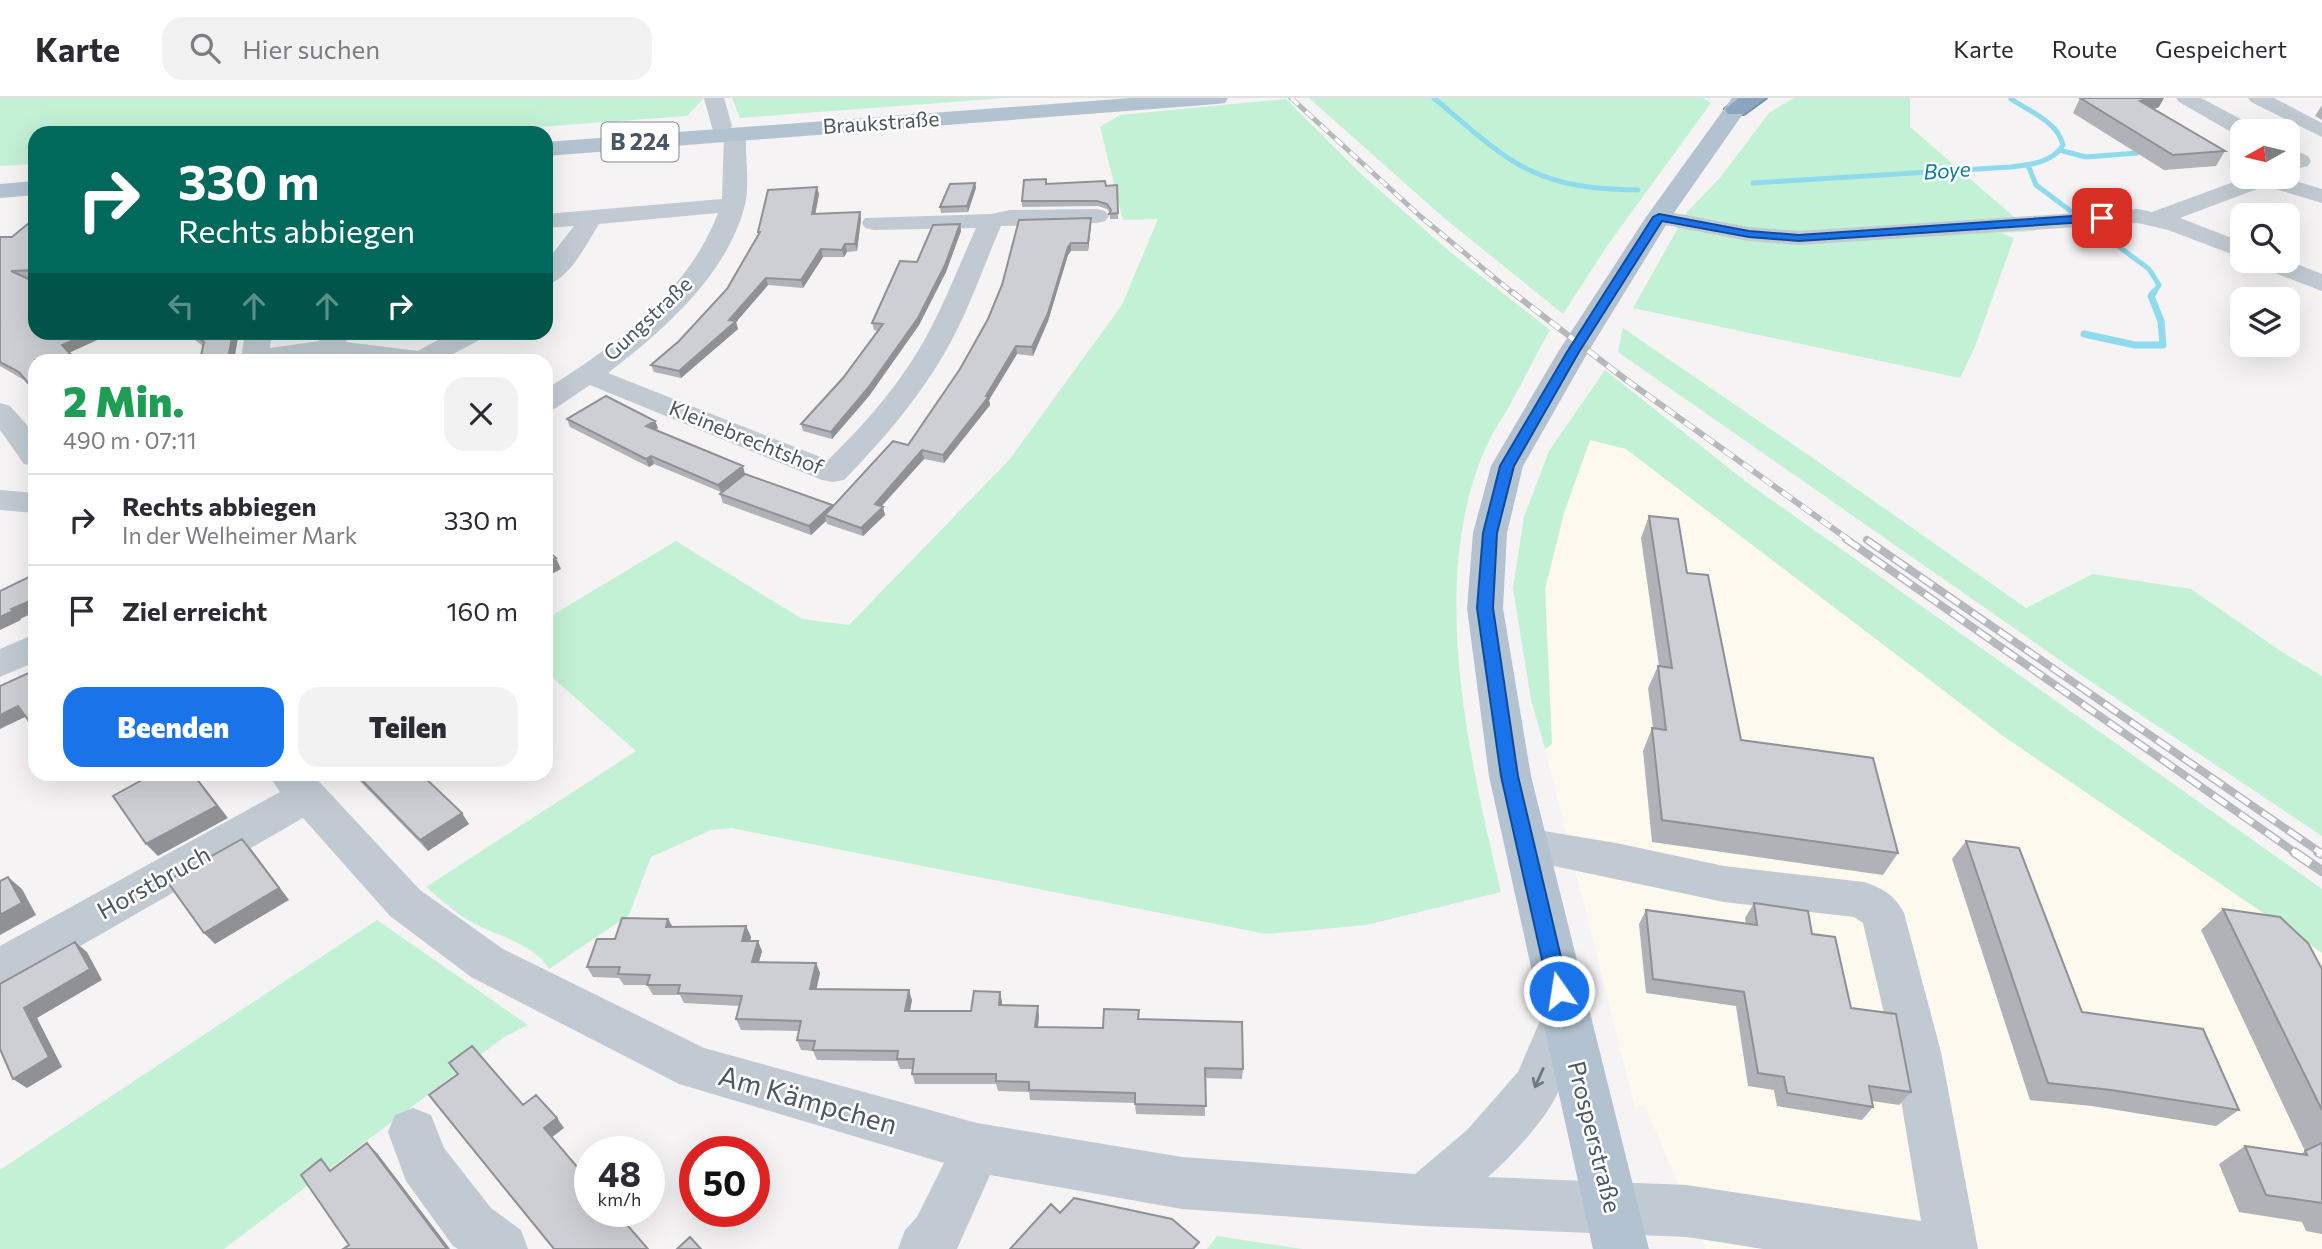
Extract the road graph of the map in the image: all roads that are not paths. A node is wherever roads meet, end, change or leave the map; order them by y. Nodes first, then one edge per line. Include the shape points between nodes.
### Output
1 (714, 98) edge
2 (1091, 98) edge
3 (1217, 98) edge
4 (2186, 98) edge
5 (2216, 98) edge
6 (2227, 98) edge
7 (2258, 98) edge
8 (1737, 103) edge
9 (2230, 122) edge
10 (728, 130) junction
11 (2322, 131) edge
12 (553, 139) edge
13 (553, 148) edge
14 (28, 178) edge
15 (0, 180) edge
16 (28, 189) edge
17 (2235, 189) edge
18 (2300, 189) edge
19 (0, 191) edge
20 (2322, 196) edge
21 (732, 205) junction
22 (1097, 216) dead end
23 (1659, 217) junction
24 (591, 218) junction
25 (2155, 219) junction
26 (553, 221) edge
27 (874, 223) dead end
28 (988, 228) junction
29 (2230, 247) edge
30 (553, 269) edge
31 (2297, 273) edge
32 (2322, 283) edge
33 (333, 340) edge
34 (458, 340) edge
35 (275, 354) edge
36 (395, 354) edge
37 (433, 354) edge
38 (587, 374) junction
39 (553, 397) edge
40 (0, 412) edge
41 (18, 444) edge
42 (0, 500) edge
43 (28, 502) edge
44 (28, 650) edge
45 (0, 664) edge
46 (298, 785) edge
47 (1526, 845) junction
48 (0, 969) edge
49 (1565, 1015) junction
50 (413, 1132) dead end
51 (978, 1148) junction
52 (1423, 1200) junction
53 (1616, 1228) edge
54 (502, 1249) edge
55 (924, 1249) edge
56 (1929, 1249) edge
57 (1952, 1249) edge

1 - 10 street, Gungstraße
2 - 10 main road, Braukstraße / B 224
3 - 10 main road, Braukstraße / B 224
4 - 9 street
5 - 6 street
7 - 11 street
8 - 23 main road, Prosperstraße
10 - 12 main road, Braukstraße / B 224
10 - 13 main road, Braukstraße / B 224
10 - 21 street, Gungstraße via 736,180
14 - 15 main road
16 - 19 main road
17 - 25 street
18 - 20 street
21 - 24 street
21 - 38 street, Gungstraße via 720,236 693,279 626,345
22 - 28 street via 1010,217
23 - 25 street via 1799,238 2128,216
23 - 47 main road, Prosperstraße via 1507,466 1490,533 1485,608 1510,776
24 - 26 street
24 - 30 street
25 - 29 street
27 - 28 street
28 - 38 street, Kleinebrechtshof via 923,367 867,439 832,473
31 - 32 street
33 - 35 street
33 - 36 street
34 - 37 street
38 - 39 street, Gungstraße
40 - 41 street
42 - 43 street
44 - 45 street
46 - 48 street, Horstbruch
46 - 51 street, Am Kämpchen via 405,902 487,962 696,1068
47 - 49 main road, Prosperstraße
47 - 57 street via 1724,884 1864,900 1882,913 1917,1052
49 -> 52 street via 1535,1088 1485,1147
49 - 53 main road, Prosperstraße
50 - 54 street via 424,1163 472,1227
51 - 52 street, Am Kämpchen via 1182,1183
51 - 55 street via 936,1236
52 - 53 street, Am Kämpchen
53 - 56 street, Am Kämpchen via 1687,1212

